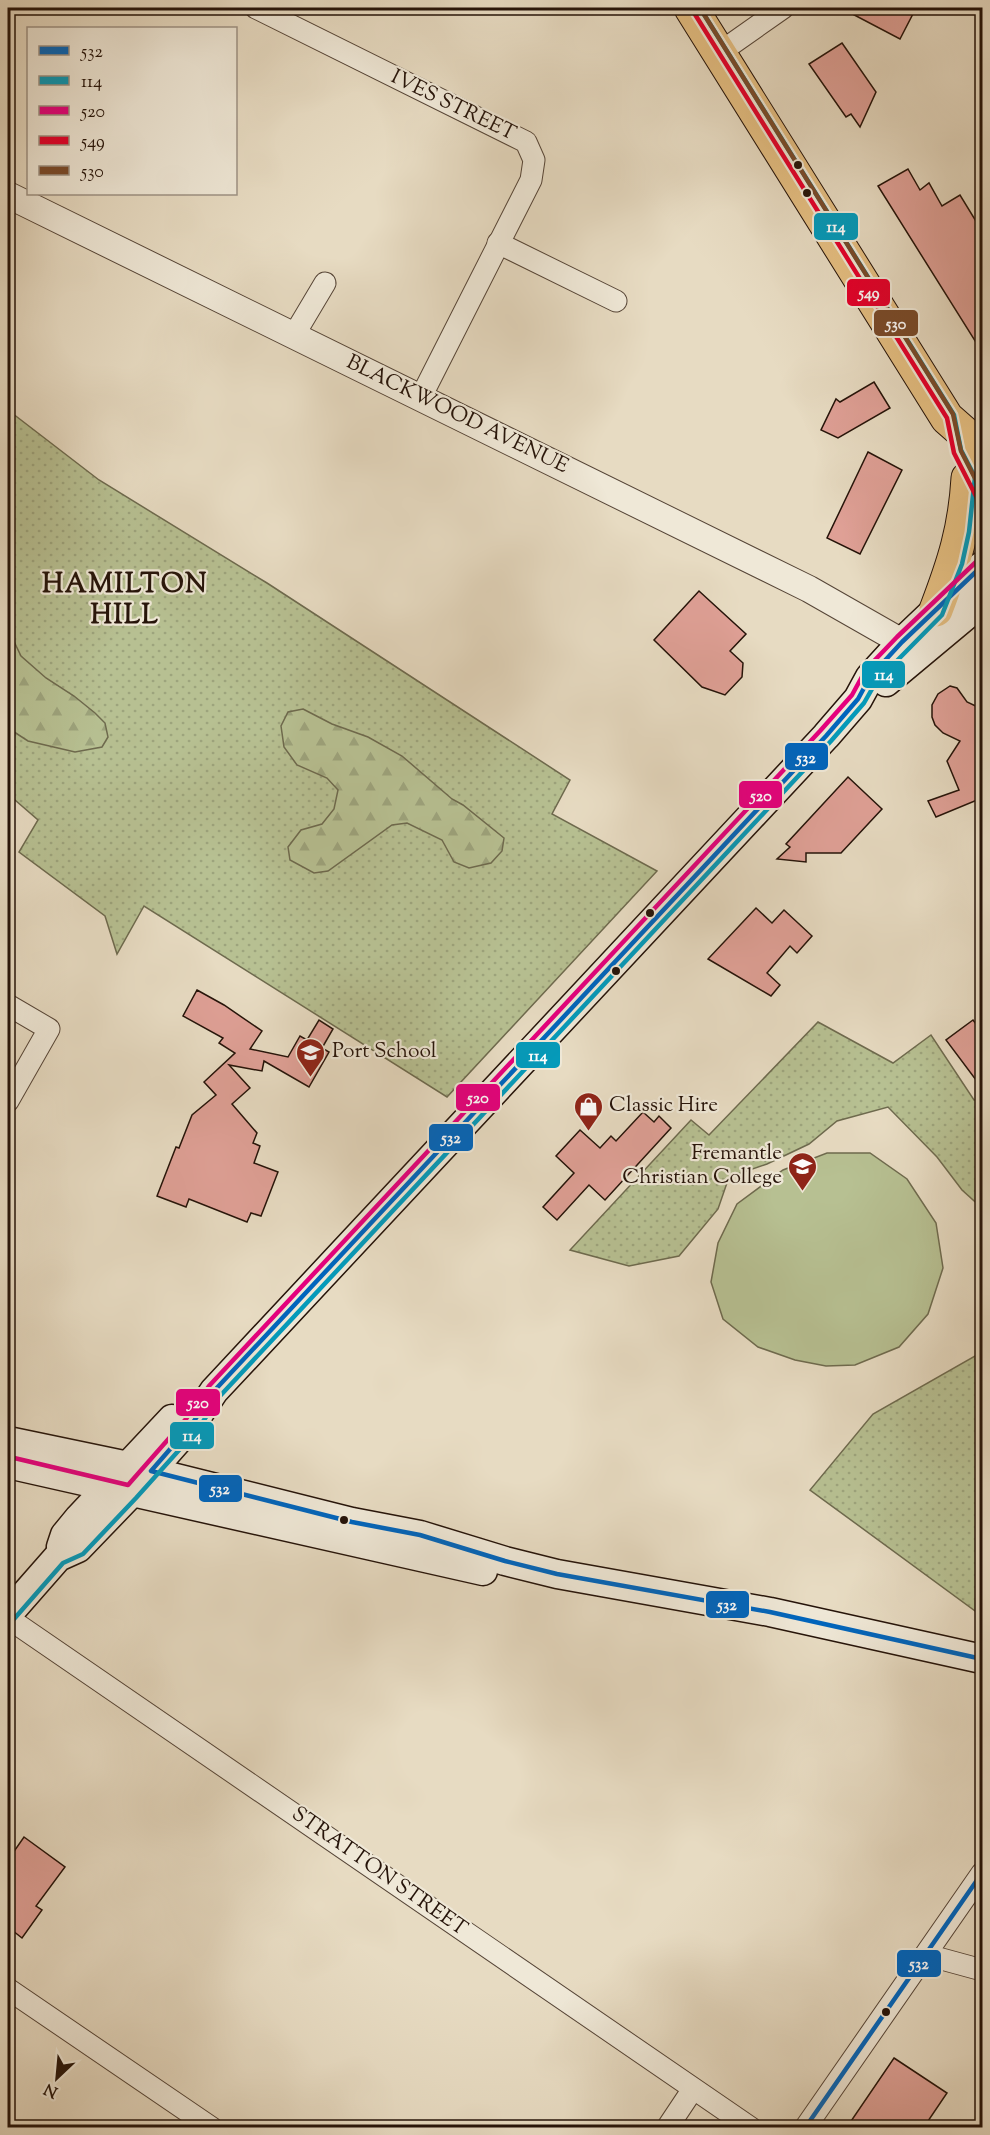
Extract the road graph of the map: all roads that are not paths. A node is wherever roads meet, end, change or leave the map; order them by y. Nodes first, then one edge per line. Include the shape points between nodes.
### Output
1 (256, 8) edge
2 (691, 8) edge
3 (783, 8) edge
4 (719, 53) junction
5 (8, 195) edge
6 (498, 243) junction
7 (325, 283) dead end
8 (616, 301) dead end
9 (294, 335) junction
10 (421, 397) junction
11 (975, 468) edge
12 (982, 508) edge
13 (982, 566) edge
14 (982, 602) edge
15 (936, 610) junction
16 (902, 642) junction
17 (858, 699) junction
18 (8, 1005) edge
19 (8, 1101) edge
20 (8, 1441) edge
21 (8, 1464) edge
22 (130, 1479) junction
23 (8, 1616) edge
24 (982, 1659) edge
25 (982, 1679) edge
26 (982, 1873) edge
27 (927, 1955) junction
28 (982, 1970) edge
29 (8, 1989) edge
30 (693, 2089) junction
31 (212, 2127) edge
32 (667, 2127) edge
33 (751, 2127) edge
34 (806, 2127) edge

1 - 6 street, IVES STREET via 526,142 534,160 531,180
2 - 4 main road
3 - 4 street
4 - 11 main road via 947,418 954,453
5 - 9 street, BLACKWOOD AVENUE
6 - 8 street
6 - 10 street, IVES STREET
7 - 9 street
9 - 10 street, BLACKWOOD AVENUE
10 - 16 street, BLACKWOOD AVENUE via 808,589
11 - 12 main road
11 - 15 main road via 955,561
13 - 15 main road
14 - 17 main road via 880,687
15 - 16 main road
16 - 17 main road via 870,677
17 - 22 main road via 214,1391 177,1414
18 - 19 street via 48,1029
20 - 22 main road
21 - 22 main road
22 - 23 main road via 65,1535 58,1557
22 - 24 main road via 420,1535 557,1574 770,1612
22 - 25 main road via 610,1599 776,1626 928,1662
23 - 30 street, STRATTON STREET
26 - 27 street
27 - 28 street
27 - 34 street
29 - 31 street
30 - 32 street
30 - 33 street, STRATTON STREET

